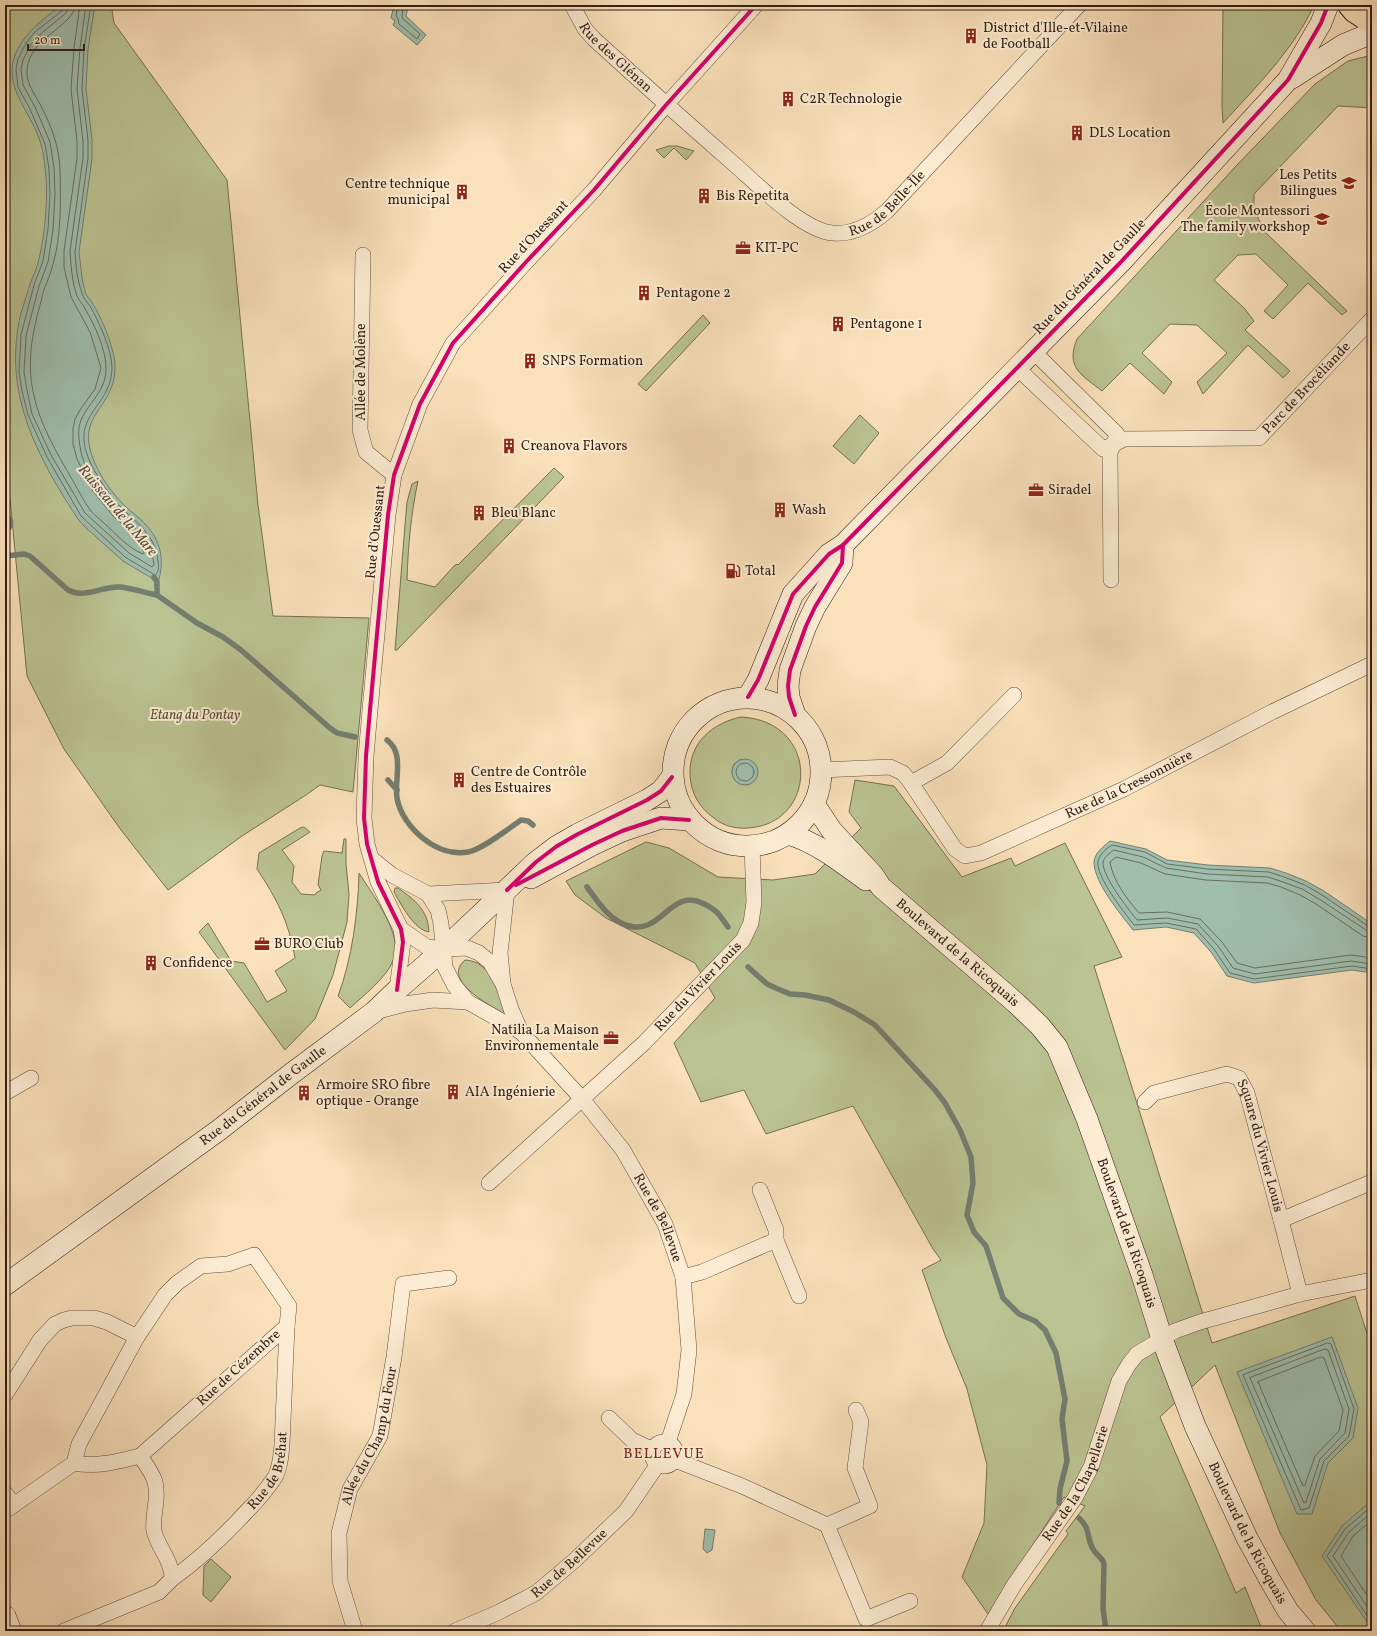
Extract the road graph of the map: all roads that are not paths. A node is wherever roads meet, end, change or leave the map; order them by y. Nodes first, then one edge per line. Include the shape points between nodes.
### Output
1 (572, 5) edge
2 (756, 5) edge
3 (1079, 5) edge
4 (1328, 5) edge
5 (1349, 5) edge
6 (1372, 23) edge
7 (1372, 32) edge
8 (1288, 80) junction
9 (666, 105) junction
10 (363, 255) dead end
11 (1372, 320) edge
12 (1034, 352) junction
13 (1018, 368) junction
14 (1114, 444) junction
15 (394, 475) junction
16 (843, 546) junction
17 (1111, 580) dead end
18 (1372, 664) edge
19 (1014, 694) dead end
20 (748, 697) junction
21 (795, 715) junction
22 (821, 770) junction
23 (672, 777) junction
24 (911, 783) junction
25 (814, 804) junction
26 (689, 820) junction
27 (788, 834) junction
28 (752, 846) junction
29 (372, 859) junction
30 (880, 887) junction
31 (507, 890) junction
32 (428, 894) junction
33 (401, 929) junction
34 (444, 949) junction
35 (503, 984) junction
36 (397, 990) junction
37 (468, 1002) junction
38 (374, 1012) junction
39 (521, 1032) junction
40 (31, 1078) dead end
41 (5, 1093) edge
42 (583, 1100) junction
43 (1145, 1102) dead end
44 (1372, 1182) edge
45 (489, 1183) dead end
46 (760, 1190) dead end
47 (1281, 1220) junction
48 (776, 1240) junction
49 (683, 1277) junction
50 (449, 1278) dead end
51 (1372, 1280) edge
52 (5, 1285) edge
53 (1300, 1294) junction
54 (799, 1296) dead end
55 (287, 1326) junction
56 (137, 1337) junction
57 (1162, 1339) junction
58 (5, 1395) edge
59 (856, 1410) dead end
60 (609, 1418) dead end
61 (668, 1442) junction
62 (140, 1456) junction
63 (655, 1457) junction
64 (675, 1460) junction
65 (74, 1463) junction
66 (5, 1493) edge
67 (9, 1508) edge
68 (827, 1525) junction
69 (172, 1579) junction
70 (910, 1601) dead end
71 (5, 1616) edge
72 (11, 1631) edge
73 (64, 1631) edge
74 (355, 1631) edge
75 (455, 1631) edge
76 (987, 1631) edge
77 (1305, 1631) edge

1 - 9 street, Rue des Glénan via 585,29 594,39
2 - 9 street, Rue d'Ouessant
3 - 9 street, Rue de Belle-Île via 887,211 875,222 859,229 832,233 816,228 789,211
4 - 8 main road, Rue du Général de Gaulle via 1321,23
5 - 6 main road
7 - 8 main road, Rue du Général de Gaulle via 1343,46
8 - 12 main road, Rue du Général de Gaulle
9 - 15 street, Rue d'Ouessant via 594,190 453,343 420,404
10 - 15 street, Allée de Molène via 360,430 366,452
11 - 14 street, Parc de Brocéliande via 1259,438 1124,439
12 - 13 main road, Rue du Général de Gaulle
12 - 14 street via 1117,434
13 - 14 street, Parc de Brocéliande via 1103,449
13 - 16 main road, Rue du Général de Gaulle
14 - 17 street via 1110,452
15 - 29 street, Rue d'Ouessant via 366,756 364,818 367,844
16 - 20 main road, Rue du Général de Gaulle via 829,554 793,594 758,680
16 - 21 main road via 842,563 812,614 790,670 789,697
18 - 24 street, Rue de la Cressonnière via 1272,712 1124,789 982,853 965,856 955,849
19 - 24 street via 947,762
20 - 21 main road via 781,705
20 - 23 main road via 712,705 695,718 681,735 674,756
21 - 22 main road via 809,731 818,749
22 - 24 street, Rue de la Cressonnière via 890,768 902,773
22 - 25 main road via 820,787
23 - 26 main road via 680,807
23 - 31 main road, Rue du Général de Gaulle via 661,791 647,800 557,846
25 - 27 main road via 803,821
25 - 30 main road, Boulevard de la Ricoquais via 832,831 873,875
26 - 28 main road via 707,835 728,844
26 - 31 main road, Rue du Général de Gaulle via 661,818 622,831
27 - 28 main road
27 - 30 main road, Boulevard de la Ricoquais via 819,847 869,883
28 - 42 street, Rue du Vivier Louis via 754,902 751,923 743,940 644,1043
29 - 32 street via 392,875
29 - 33 street, Rue d'Ouessant via 378,882
30 - 57 main road, Boulevard de la Ricoquais via 1016,1003 1057,1047 1087,1119
31 - 32 street
31 - 34 main road, Rue du Général de Gaulle
31 - 35 street, Rue de Bellevue via 500,954
32 - 34 street via 438,910
33 - 34 street, Rue d'Ouessant via 426,947
33 - 36 street, Rue d'Ouessant via 403,942
34 - 35 street, Rue de Bellevue via 467,948 479,953 490,962
34 - 36 main road, Rue du Général de Gaulle
34 - 37 street, Rue de Bellevue via 446,967 454,985
35 - 39 street, Rue de Bellevue
36 - 38 main road, Rue du Général de Gaulle
37 - 38 street, Rue de Bellevue via 433,1000
37 - 39 street, Rue de Bellevue
38 - 52 main road, Rue du Général de Gaulle via 219,1130
39 - 42 street, Rue de Bellevue
40 - 41 street
42 - 45 street, Rue du Vivier Louis
42 - 49 street, Rue de Bellevue via 623,1150 665,1224
43 - 47 street, Square du Vivier Louis via 1154,1093 1227,1074 1239,1078 1247,1093
44 - 47 street, Square du Vivier Louis
46 - 48 street via 776,1230
47 - 53 street, Square du Vivier Louis
48 - 49 street via 702,1272
48 - 54 street
49 - 61 street, Rue de Bellevue via 689,1350 684,1394
50 - 74 street, Allée du Champ du Four via 404,1284 380,1436 350,1489 339,1533 340,1581
51 - 53 street, Rue de la Chapellerie
53 - 57 street, Rue de la Chapellerie via 1200,1322
55 - 56 street, Rue de Cézembre via 290,1306 254,1255 228,1264 201,1266 165,1295
55 - 62 street, Rue de Cézembre
55 - 69 street, Rue de Bréhat via 282,1450 275,1477 232,1528
56 - 58 street via 94,1318 64,1320 55,1324 40,1340
56 - 65 street, Rue de Cézembre via 79,1444
57 - 76 street, Rue de la Chapellerie via 1138,1354 1129,1364 1119,1381 1091,1467 1075,1498 1014,1585
57 - 77 main road, Boulevard de la Ricoquais via 1195,1426 1247,1538 1288,1611
59 - 68 street via 861,1422 855,1468 870,1506
60 - 63 street
61 - 63 street via 660,1442
61 - 64 street via 675,1447
62 - 65 street, Rue de Cézembre via 115,1463
62 - 69 street via 156,1480 154,1529 168,1560
63 - 64 street via 669,1465
63 - 75 street, Rue de Bellevue via 626,1511 575,1560 536,1593
64 - 68 street via 742,1486
65 - 67 street
66 - 67 street
68 - 70 street via 866,1619
69 - 73 street, Rue de Bréhat via 159,1592
71 - 72 main road

